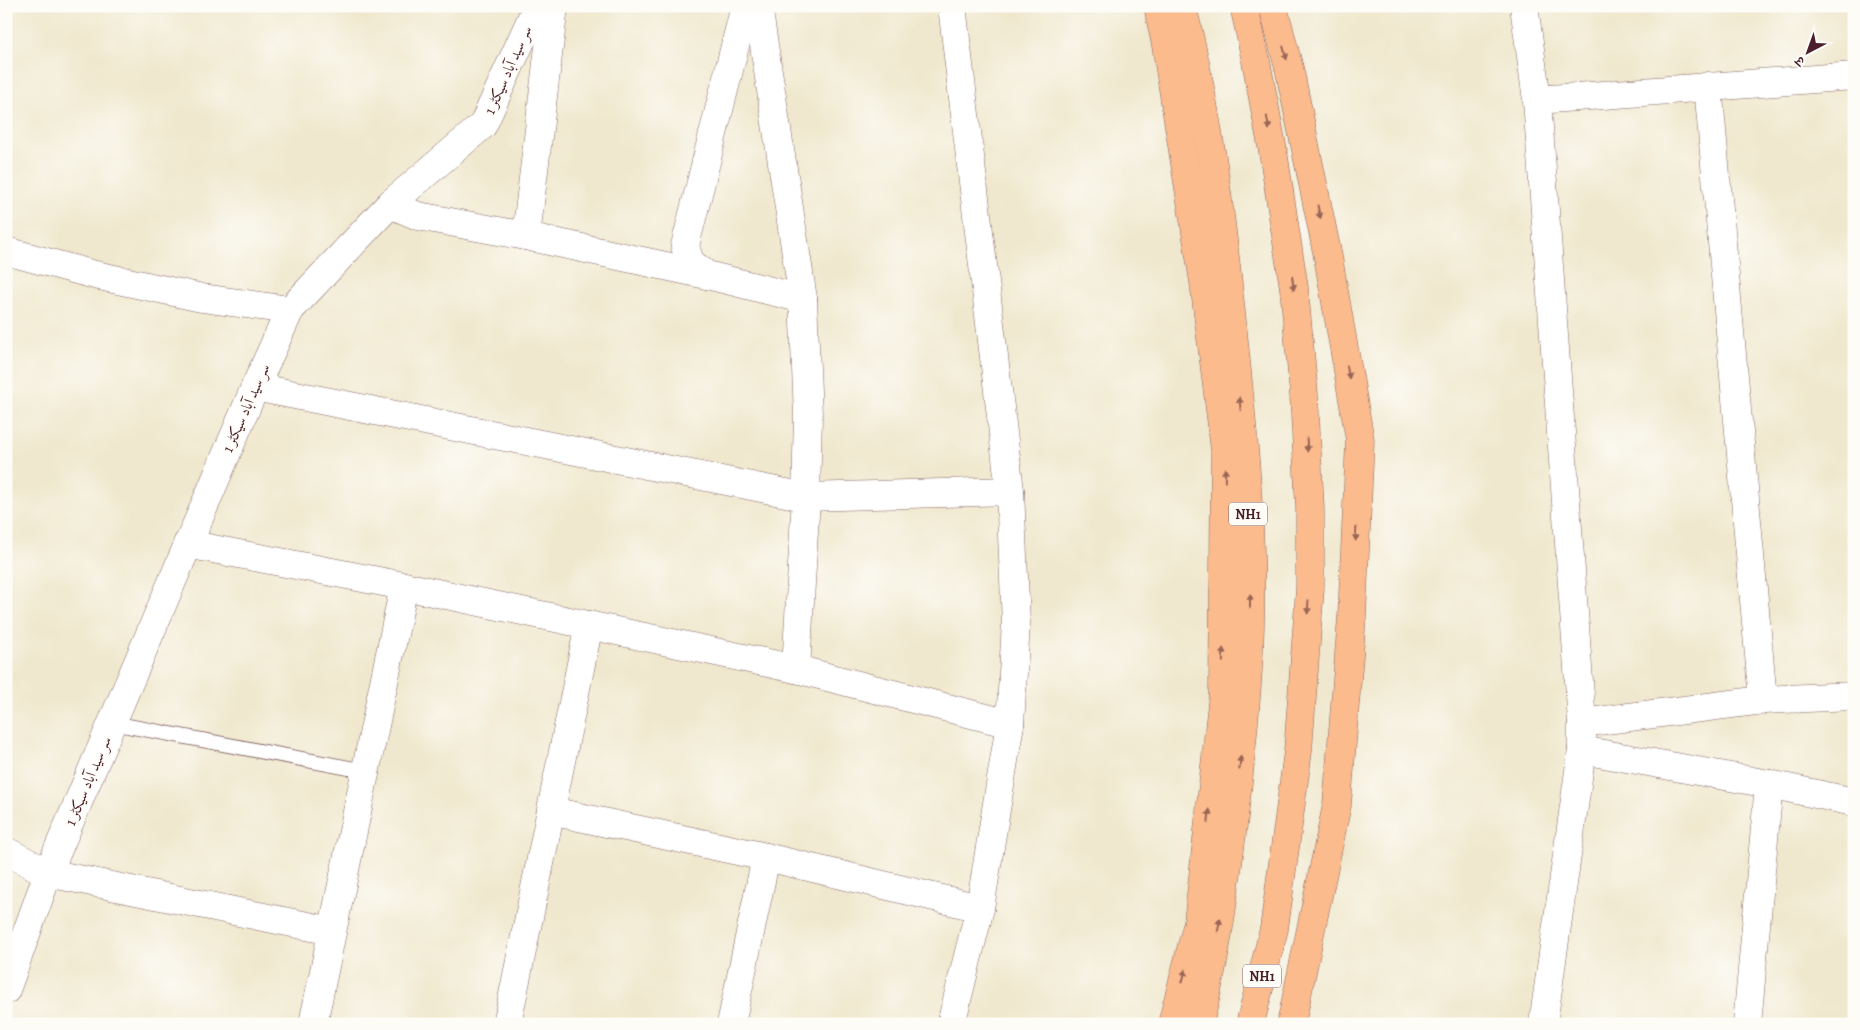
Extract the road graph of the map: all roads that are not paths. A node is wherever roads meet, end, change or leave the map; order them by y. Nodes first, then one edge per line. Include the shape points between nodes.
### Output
1 (537, 6) edge
2 (554, 6) edge
3 (745, 6) edge
4 (758, 6) edge
5 (952, 6) edge
6 (1158, 6) edge
7 (1182, 6) edge
8 (1244, 6) edge
9 (1272, 6) edge
10 (1524, 6) edge
11 (1854, 76) edge
12 (1708, 86) junction
13 (1536, 100) junction
14 (390, 204) junction
15 (526, 236) junction
16 (6, 251) edge
17 (707, 275) junction
18 (803, 299) junction
19 (290, 310) junction
20 (255, 386) junction
21 (1010, 491) junction
22 (806, 497) junction
23 (188, 544) junction
24 (404, 586) junction
25 (589, 625) junction
26 (796, 669) junction
27 (1854, 696) edge
28 (1763, 700) junction
29 (112, 723) junction
30 (1582, 723) junction
31 (1010, 724) junction
32 (1582, 750) junction
33 (365, 771) junction
34 (1769, 784) junction
35 (1854, 802) edge
36 (551, 811) junction
37 (6, 851) edge
38 (766, 857) junction
39 (48, 873) junction
40 (980, 908) junction
41 (332, 931) junction
42 (6, 990) edge
43 (313, 1024) edge
44 (507, 1024) edge
45 (731, 1024) edge
46 (951, 1024) edge
47 (1172, 1024) edge
48 (1199, 1024) edge
49 (1250, 1024) edge
50 (1292, 1024) edge
51 (1543, 1024) edge
52 (1747, 1024) edge

1 - 14 street, سر سید آباد سیکٹر 1 via 483,125
2 - 15 street
3 - 17 street via 685,246 690,262
4 - 18 street
5 - 21 street
47 -> 6 highway via 1198,922 1223,693 1225,450 1204,282
48 -> 7 highway, NH1 via 1224,900 1244,721 1250,626 1250,534 1243,429 1218,199 1205,110
8 -> 49 highway, NH1 via 1273,151 1294,288 1310,509 1310,588 1298,752 1274,929
9 -> 50 highway via 1290,72 1328,257 1360,440 1352,617 1337,805
10 - 13 street
11 - 12 street
12 - 13 street
12 - 28 street
13 - 30 street
14 - 15 street via 418,216
14 - 19 street, سر سید آباد سیکٹر 1
15 - 17 street
16 - 19 street via 173,292
17 - 18 street
18 - 22 street via 808,415
19 - 20 street, سر سید آباد سیکٹر 1
20 - 22 street
20 - 23 street, سر سید آباد سیکٹر 1
21 - 22 street
21 - 31 street via 1016,623
22 - 26 street
23 - 24 street
23 - 29 street, سر سید آباد سیکٹر 1
24 - 25 street
24 - 33 street
25 - 26 street
25 - 36 street
26 - 31 street
27 - 28 street
28 - 30 street
29 - 33 lane
29 - 39 street, سر سید آباد سیکٹر 1
30 - 32 street
31 - 40 street
32 - 34 street
32 - 51 street
33 - 41 street
34 - 35 street
34 - 52 street
36 - 38 street
36 - 44 street
37 - 39 street
38 - 40 street
38 - 45 street
39 - 41 street
39 - 42 street, سر سید آباد سیکٹر 1
40 - 46 street
41 - 43 street

